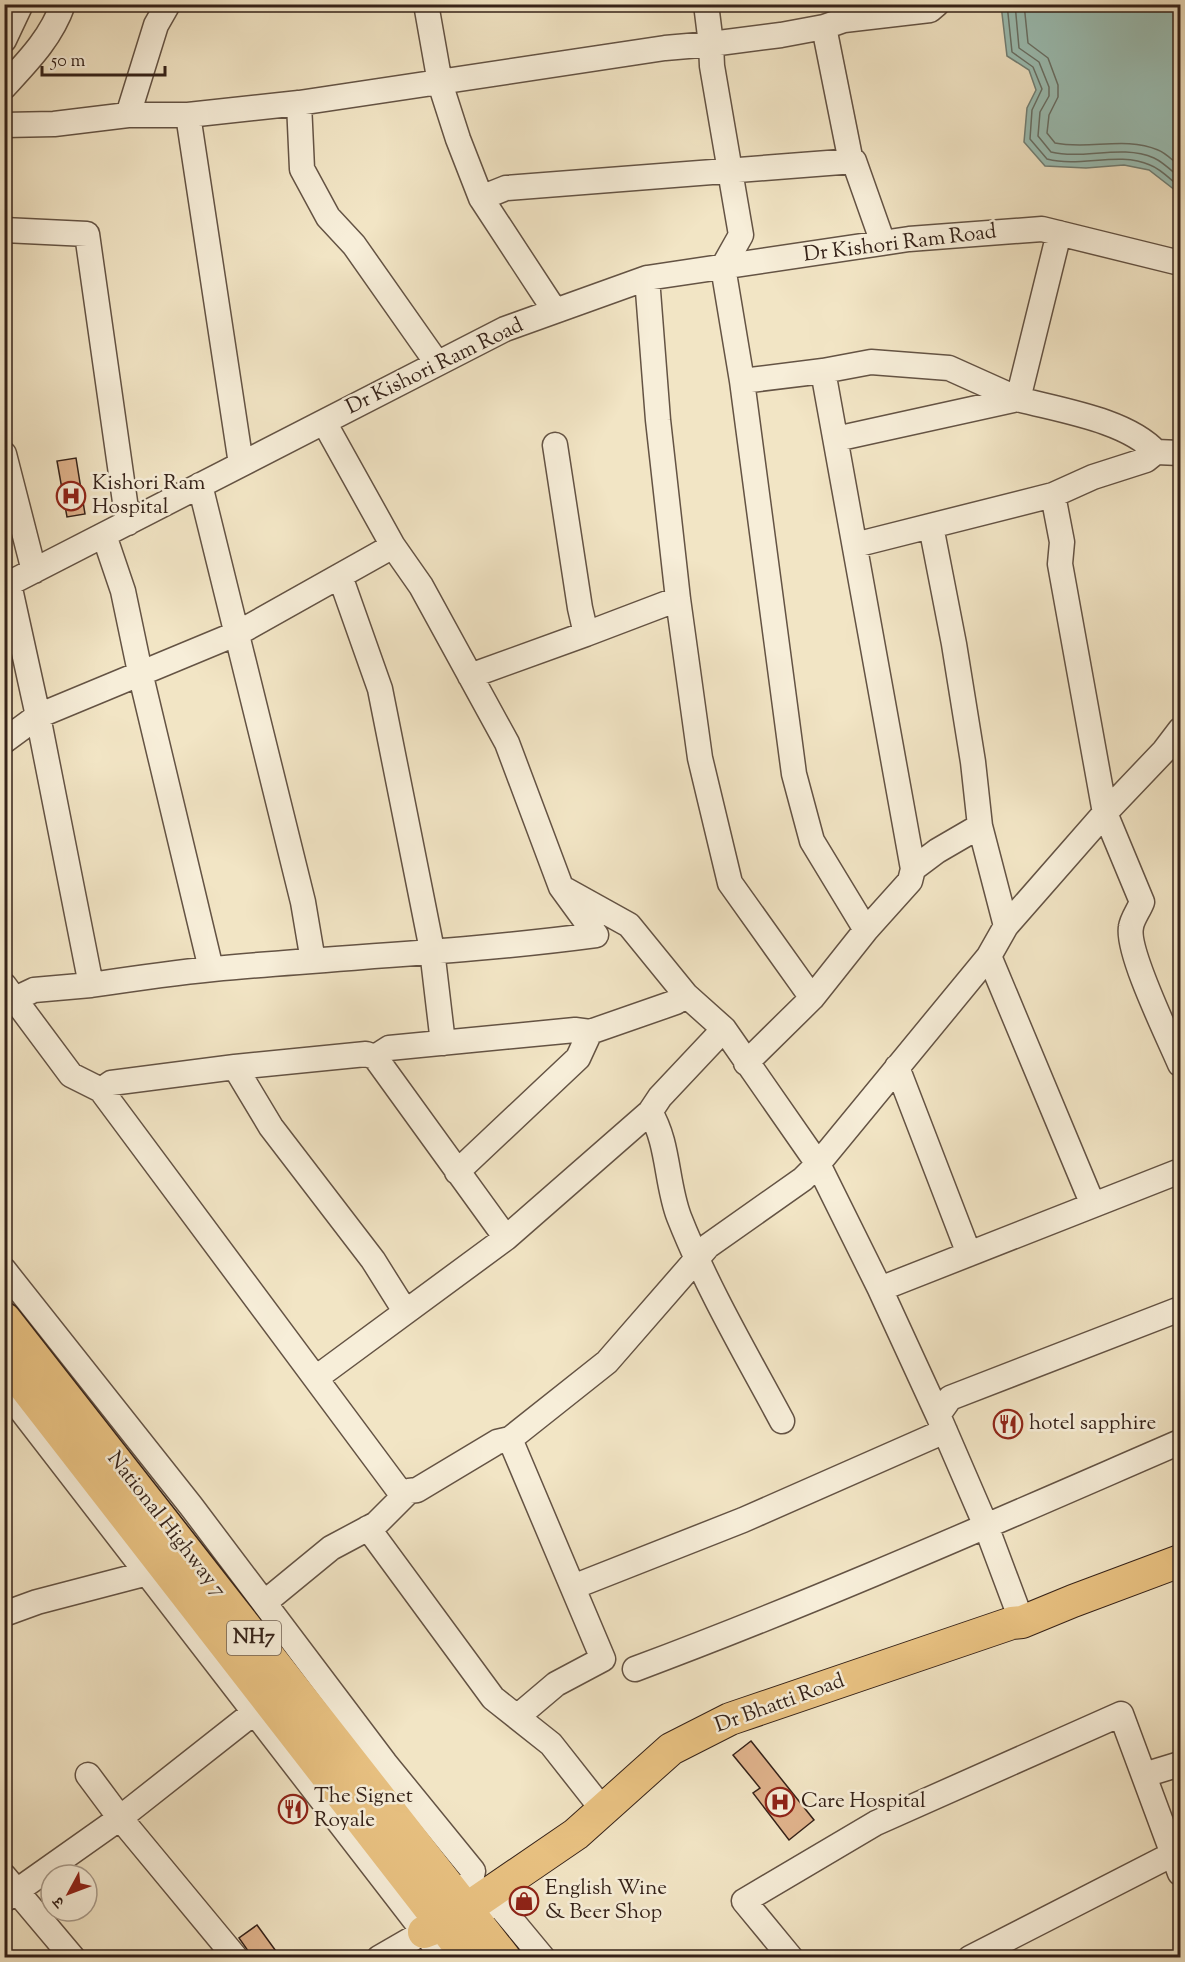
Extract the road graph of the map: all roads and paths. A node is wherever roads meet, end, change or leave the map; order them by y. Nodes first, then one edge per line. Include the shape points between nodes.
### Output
1 (21, 4) edge
2 (63, 4) edge
3 (168, 4) edge
4 (426, 4) edge
5 (706, 4) edge
6 (937, 4) edge
7 (824, 27) junction
8 (4, 40) edge
9 (711, 44) junction
10 (440, 83) junction
11 (4, 87) edge
12 (299, 103) junction
13 (128, 115) junction
14 (188, 115) junction
15 (4, 125) edge
16 (854, 161) junction
17 (731, 170) junction
18 (481, 198) junction
19 (4, 230) edge
20 (1059, 233) junction
21 (883, 243) junction
22 (1180, 263) edge
23 (723, 267) junction
24 (647, 278) junction
25 (555, 311) junction
26 (437, 363) junction
27 (824, 371) junction
28 (742, 381) junction
29 (1018, 399) junction
30 (324, 422) junction
31 (836, 439) junction
32 (555, 445) dead end
33 (1156, 452) junction
34 (1180, 453) edge
35 (4, 454) edge
36 (241, 464) junction
37 (200, 485) junction
38 (1053, 495) junction
39 (128, 523) junction
40 (931, 526) junction
41 (105, 535) junction
42 (855, 545) junction
43 (393, 546) junction
44 (34, 571) junction
45 (340, 576) junction
46 (7, 585) edge
47 (678, 599) junction
48 (238, 633) junction
49 (586, 634) junction
50 (140, 672) junction
51 (470, 676) junction
52 (38, 716) junction
53 (1179, 735) edge
54 (4, 741) edge
55 (1105, 813) junction
56 (980, 826) junction
57 (913, 869) junction
58 (561, 887) junction
59 (1006, 926) junction
60 (866, 930) junction
61 (432, 950) junction
62 (989, 956) junction
63 (313, 961) junction
64 (210, 969) junction
65 (91, 985) junction
66 (10, 992) edge
67 (686, 995) junction
68 (812, 998) junction
69 (724, 1029) junction
70 (590, 1032) junction
71 (443, 1043) junction
72 (375, 1057) junction
73 (746, 1063) junction
74 (1180, 1064) edge
75 (235, 1066) junction
76 (897, 1067) junction
77 (100, 1090) junction
78 (650, 1112) junction
79 (818, 1164) junction
80 (1180, 1171) edge
81 (457, 1172) junction
82 (1093, 1205) junction
83 (506, 1238) junction
84 (969, 1254) junction
85 (697, 1260) junction
86 (4, 1270) edge
87 (880, 1289) junction
88 (1180, 1309) edge
89 (405, 1311) junction
90 (4, 1319) edge
91 (4, 1359) edge
92 (316, 1378) junction
93 (4, 1388) edge
94 (782, 1421) dead end
95 (942, 1423) junction
96 (510, 1439) junction
97 (1180, 1442) edge
98 (403, 1496) junction
99 (986, 1526) junction
100 (368, 1528) junction
101 (1180, 1561) edge
102 (148, 1573) junction
103 (573, 1587) junction
104 (264, 1603) junction
105 (4, 1614) edge
106 (1022, 1622) junction
107 (635, 1669) dead end
108 (262, 1706) junction
109 (517, 1717) junction
110 (1180, 1764) edge
111 (88, 1775) dead end
112 (1144, 1775) junction
113 (603, 1810) junction
114 (120, 1818) junction
115 (1177, 1863) edge
116 (9, 1889) edge
117 (444, 1922) junction
118 (73, 1958) edge
119 (236, 1958) edge
120 (379, 1958) edge
121 (444, 1958) edge
122 (470, 1958) edge
123 (504, 1958) edge
124 (543, 1958) edge
125 (791, 1958) edge
126 (970, 1958) edge

1 - 8 street
2 - 11 street via 50,35
3 - 13 street via 156,25
4 - 10 street
5 - 9 street
6 - 7 street via 930,10 844,20
7 - 9 street
7 - 16 street via 850,157
9 - 10 street
9 - 17 street
10 - 12 street
10 - 18 street
12 - 14 street
12 - 26 street via 302,170 328,217 354,245
13 - 14 street
13 - 15 street via 54,124
14 - 36 street
16 - 17 street
16 - 21 street
17 - 18 street via 506,188
17 - 23 street via 741,235
18 - 25 street
19 - 39 street via 87,234
20 - 21 street, Dr Kishori Ram Road via 1042,229
20 - 22 street, Dr Kishori Ram Road
20 - 29 street
21 - 23 street, Dr Kishori Ram Road
23 - 24 street, Dr Kishori Ram Road
23 - 28 street
24 - 25 street, Dr Kishori Ram Road
24 - 47 street
25 - 26 street, Dr Kishori Ram Road via 505,329
26 - 30 street, Dr Kishori Ram Road
27 - 28 street
27 - 29 street via 871,362 949,368
27 - 31 street
28 - 60 street via 794,774 812,841
29 - 31 street
29 - 33 street via 1116,425 1146,441
30 - 36 street, Dr Kishori Ram Road
30 - 43 street
31 - 42 street
32 - 49 street
33 - 34 street
33 - 38 street via 1146,460 1092,477
35 - 44 street
36 - 37 street, Dr Kishori Ram Road
37 - 39 street, Dr Kishori Ram Road
37 - 48 street
38 - 40 street
38 - 55 street via 1062,542 1060,564
39 - 41 street, Dr Kishori Ram Road
40 - 42 street
40 - 56 street via 958,668
41 - 44 street, Dr Kishori Ram Road
41 - 50 street via 123,591
42 - 57 street
43 - 45 street
43 - 51 street via 421,586
44 - 46 street, Dr Kishori Ram Road
45 - 48 street
45 - 61 street via 380,689
46 - 52 street
47 - 49 street
47 - 68 street via 700,758 730,883
48 - 50 street
48 - 63 street via 303,902
49 - 51 street
50 - 52 street
50 - 64 street
51 - 58 street via 507,743
52 - 54 street
52 - 65 street
53 - 55 street
55 - 59 street
55 - 74 street via 1142,902 1131,925 1130,939
56 - 57 street
56 - 59 street
57 - 60 street via 910,881
58 - 61 street via 596,935
58 - 67 street via 629,925
59 - 62 street
60 - 68 street
61 - 63 street
61 - 71 street
62 - 76 street
62 - 82 street
63 - 64 street
64 - 65 street
65 - 66 street
66 - 77 street via 71,1075
67 - 69 street
67 - 70 street
68 - 73 street
69 - 73 street
69 - 78 street
70 - 71 street via 575,1030
70 - 81 street via 578,1058
71 - 72 street via 389,1048
72 - 75 street via 366,1054
72 - 81 street
73 - 79 street
75 - 77 street via 111,1083
75 - 89 street via 271,1127 373,1260
76 - 79 street
76 - 84 street
77 - 92 street
78 - 83 street
78 - 85 street via 658,1125 678,1214
79 - 85 street via 803,1179 708,1246
79 - 87 street
80 - 82 street
81 - 83 street
82 - 84 street
83 - 89 street
84 - 87 street
85 - 94 street
85 - 96 street via 607,1362
86 - 104 street
87 - 95 street
88 - 95 street via 950,1398
89 - 92 street
90 - 117 highway, National Highway 7 / NH7
91 - 108 highway, NH7
92 - 98 street
93 - 102 street
95 - 99 street
95 - 103 street via 743,1520
96 - 98 street via 497,1442
96 - 103 street
97 - 99 street
98 - 100 street
99 - 106 street
99 - 107 street
100 - 104 street via 331,1548
100 - 109 street via 493,1698
101 - 106 main road, Dr Bhatti Road
102 - 105 street
102 - 108 street
103 - 109 street via 603,1659 556,1684
104 - 117 street via 385,1763 473,1870
106 - 113 main road, Dr Bhatti Road via 730,1719 671,1749
108 - 114 street
108 - 117 highway, NH7
109 - 113 street via 551,1744
110 - 112 street
111 - 114 street
112 - 115 street
112 - 125 street via 1121,1714 876,1823 744,1901
113 - 117 main road, Dr Bhatti Road via 576,1834
114 - 116 street
114 - 119 street
115 - 126 street
116 - 118 street
117 - 120 street
117 - 121 street
117 - 122 highway, NH7
117 - 123 highway, National Highway 7 / NH7
117 - 124 street via 499,1905

